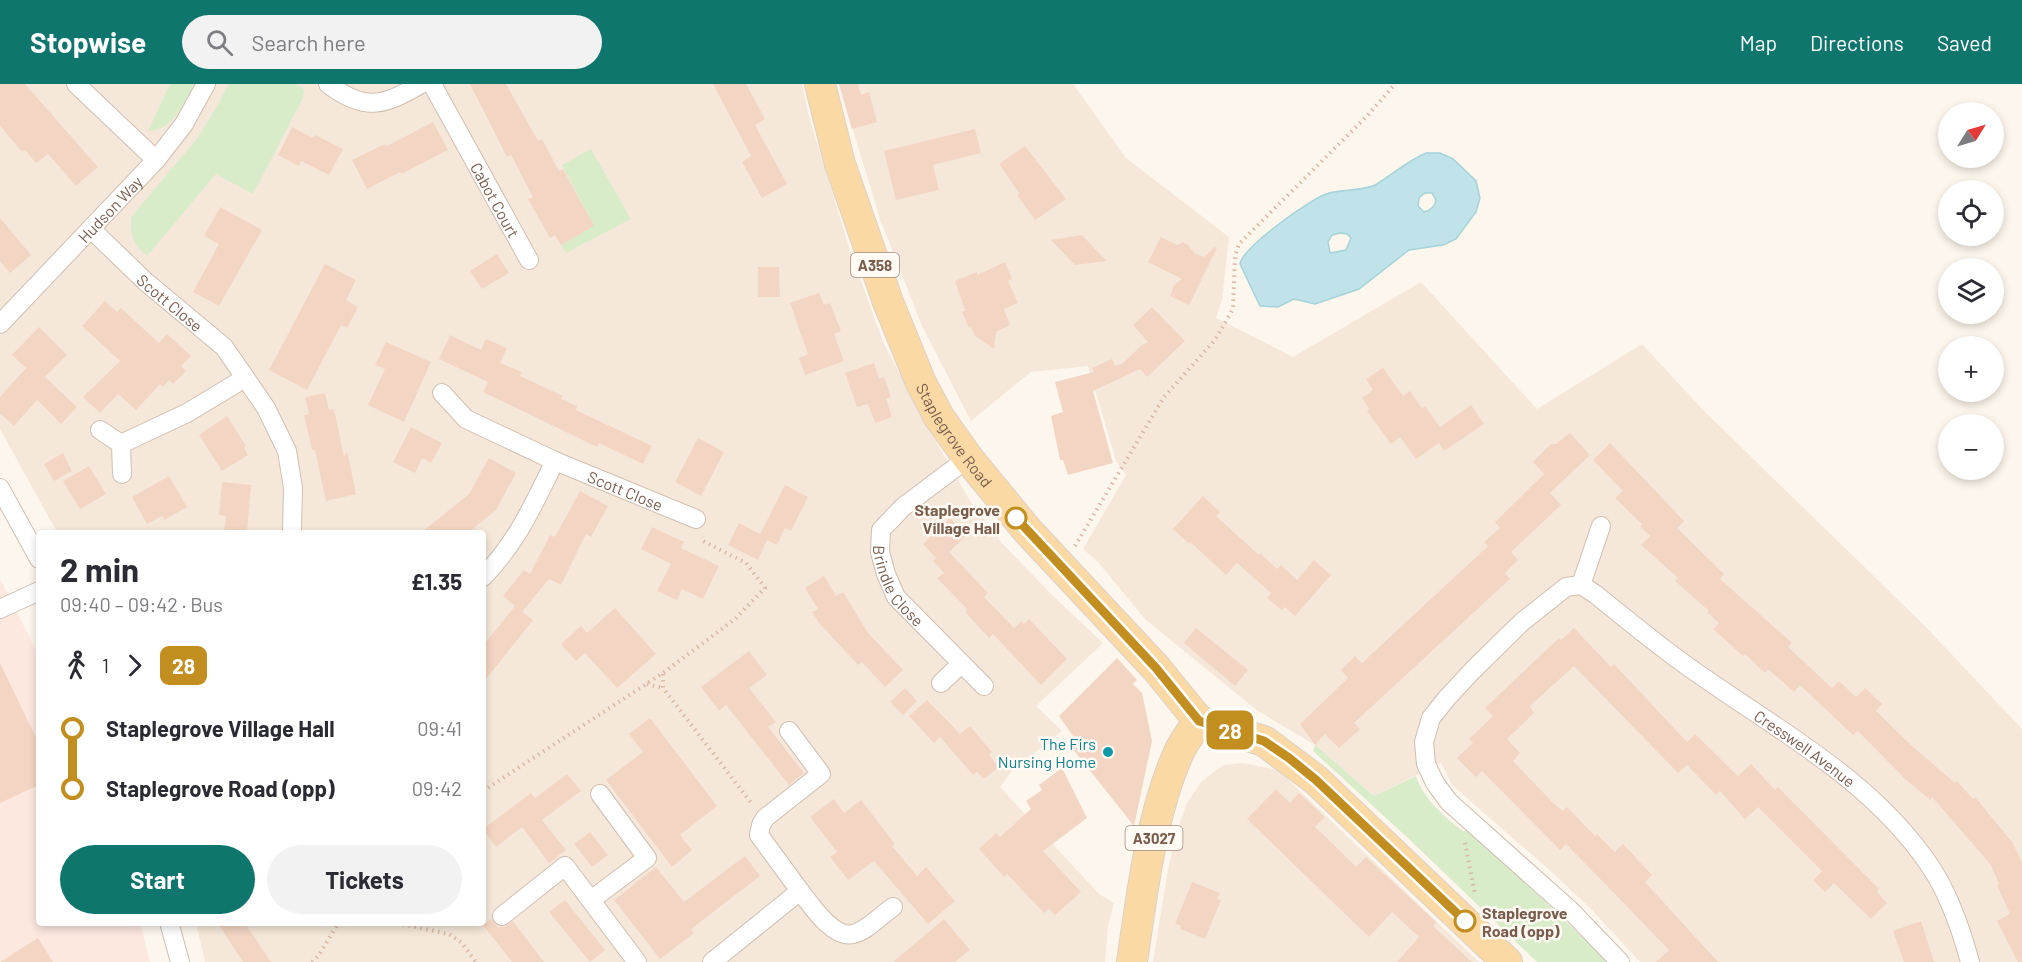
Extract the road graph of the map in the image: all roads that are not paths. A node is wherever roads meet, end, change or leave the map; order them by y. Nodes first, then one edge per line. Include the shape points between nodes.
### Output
1 (76, 84) edge
2 (206, 84) edge
3 (328, 84) edge
4 (421, 84) edge
5 (432, 84) edge
6 (820, 84) edge
7 (156, 160) junction
8 (91, 229) junction
9 (529, 260) dead end
10 (0, 324) edge
11 (245, 378) junction
12 (442, 393) dead end
13 (100, 430) dead end
14 (121, 444) junction
15 (968, 458) junction
16 (555, 461) junction
17 (122, 474) dead end
18 (0, 488) edge
19 (696, 519) road end
20 (1600, 526) dead end
21 (292, 530) edge
22 (36, 554) edge
23 (486, 574) edge
24 (1581, 585) junction
25 (36, 592) edge
26 (0, 609) edge
27 (961, 664) junction
28 (941, 683) dead end
29 (984, 686) dead end
30 (1199, 721) junction
31 (789, 731) dead end
32 (600, 794) dead end
33 (800, 891) junction
34 (591, 900) junction
35 (892, 907) dead end
36 (502, 916) dead end
37 (170, 926) edge
38 (180, 962) edge
39 (637, 962) edge
40 (712, 962) edge
41 (1132, 962) edge
42 (1507, 962) edge
43 (1620, 962) edge
44 (1970, 962) edge

1 - 7 street
2 - 7 street, Hudson Way via 184,124
3 - 4 street via 364,103 395,99
5 - 9 street, Cabot Court
6 - 15 main road, Staplegrove Road / A358 via 840,164 888,302 921,382 939,417
7 - 8 street, Hudson Way
8 - 10 street, Hudson Way
8 - 11 street, Scott Close via 146,282 224,347
11 - 14 street via 187,413
11 - 21 street, Scott Close via 266,408 287,451 293,488
12 - 16 street, Scott Close via 466,419
13 - 14 street
14 - 17 street
15 - 27 street, Brindle Close via 903,507 882,530 880,552 896,597
15 - 30 main road, Staplegrove Road / A358 via 1026,530 1156,668
16 - 19 street, Scott Close
16 - 23 street via 522,527
18 - 22 street
20 - 24 street
24 - 43 street via 1566,587 1522,622 1447,698 1431,718 1424,742 1426,764 1449,802 1570,910
24 - 44 street, Cresswell Avenue via 1699,674 1823,759 1890,815 1930,866 1952,907
25 - 26 street
27 - 28 street
27 - 29 street, Brindle Close
30 - 41 main road, A3027 via 1180,750 1163,796
30 - 42 main road via 1264,741 1289,758
31 - 33 street via 821,774 765,819 759,835
32 - 34 street via 647,858
33 - 35 street via 824,921 843,934 854,934
33 - 40 street
34 - 36 street via 565,866
34 - 39 street
37 - 38 street

